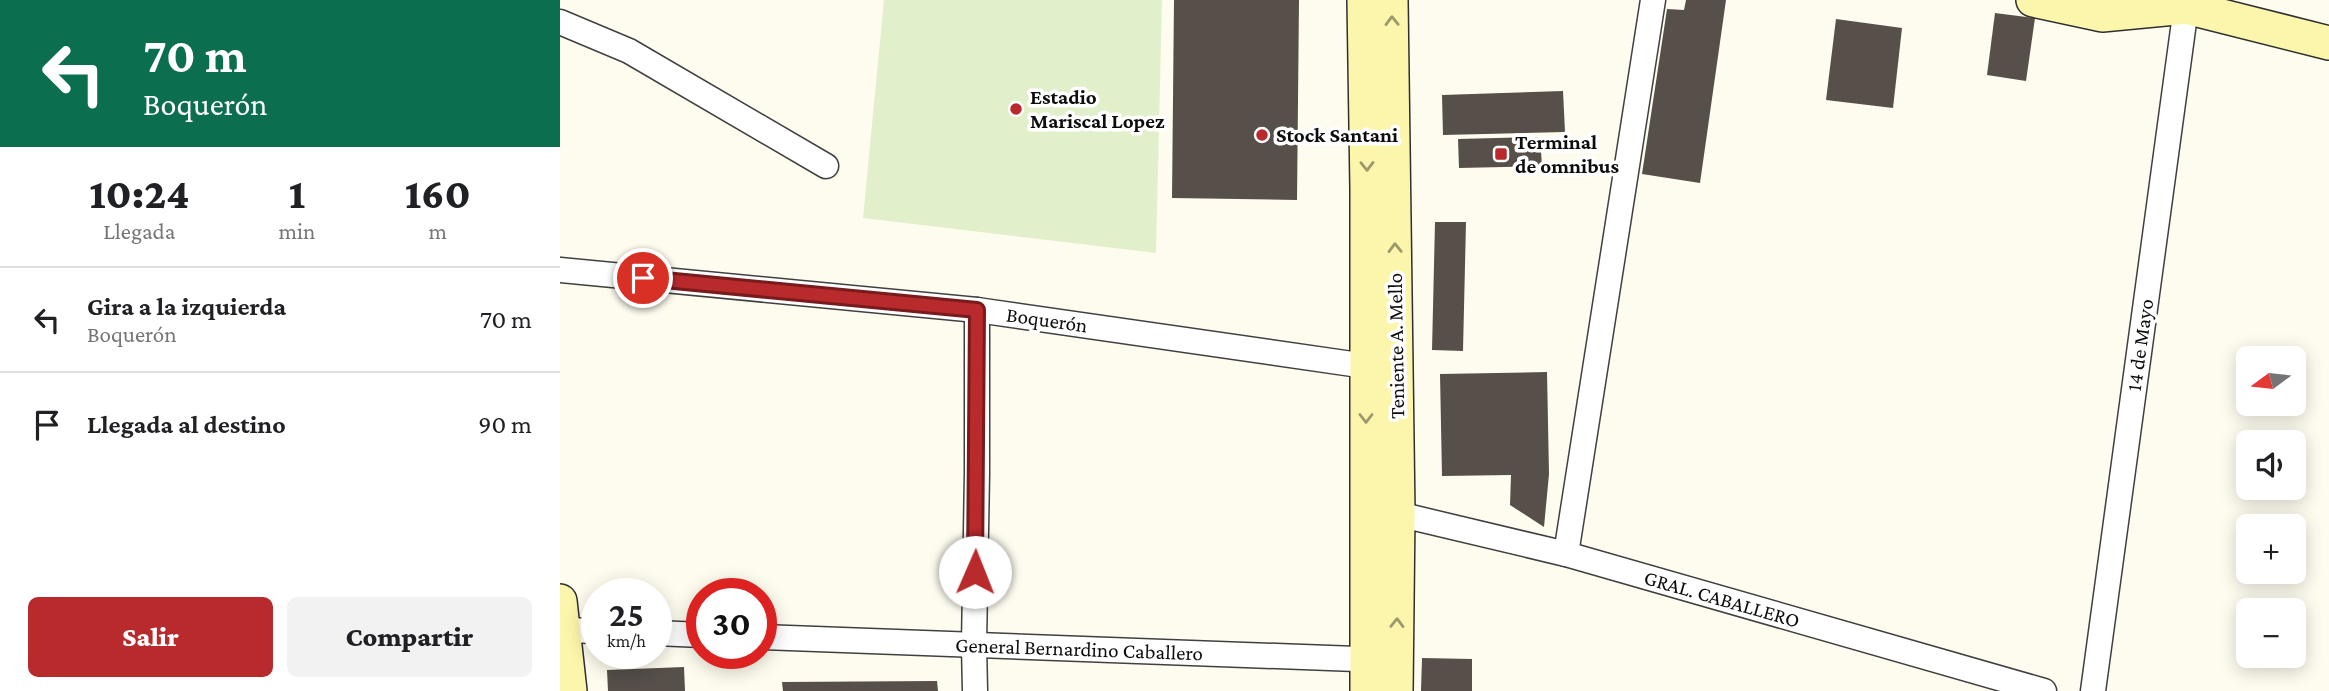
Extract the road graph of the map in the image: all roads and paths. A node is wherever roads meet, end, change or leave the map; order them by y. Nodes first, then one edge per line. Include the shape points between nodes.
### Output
1 (1364, 0) edge
2 (1391, 0) edge
3 (1653, 0) edge
4 (2033, 0) edge
5 (2182, 2) edge
6 (560, 22) edge
7 (2329, 43) edge
8 (826, 166) dead end
9 (560, 270) edge
10 (977, 310) junction
11 (1366, 366) junction
12 (1398, 514) junction
13 (1566, 554) junction
14 (561, 620) edge
15 (581, 626) edge
16 (777, 638) edge
17 (974, 645) junction
18 (1381, 676) edge
19 (570, 691) edge
20 (975, 691) edge
21 (2044, 691) edge
22 (2093, 691) edge

1 -> 11 street, Teniente A. Mello
12 -> 2 street, Teniente A. Mello
3 - 13 street
4 - 5 street via 2102,15
5 - 7 street
5 - 22 street, 14 de Mayo
6 - 8 street via 629,51
9 - 10 street, Boquerón
10 - 11 street, Boquerón
10 - 17 street
11 -> 18 street, Teniente A. Mello
12 - 13 street, GRAL. CABALLERO
18 -> 12 street, Teniente A. Mello
13 - 21 street, GRAL. CABALLERO
14 - 15 street
14 - 19 street
16 - 17 street, General Bernardino Caballero
17 - 18 street, General Bernardino Caballero
17 - 20 street

